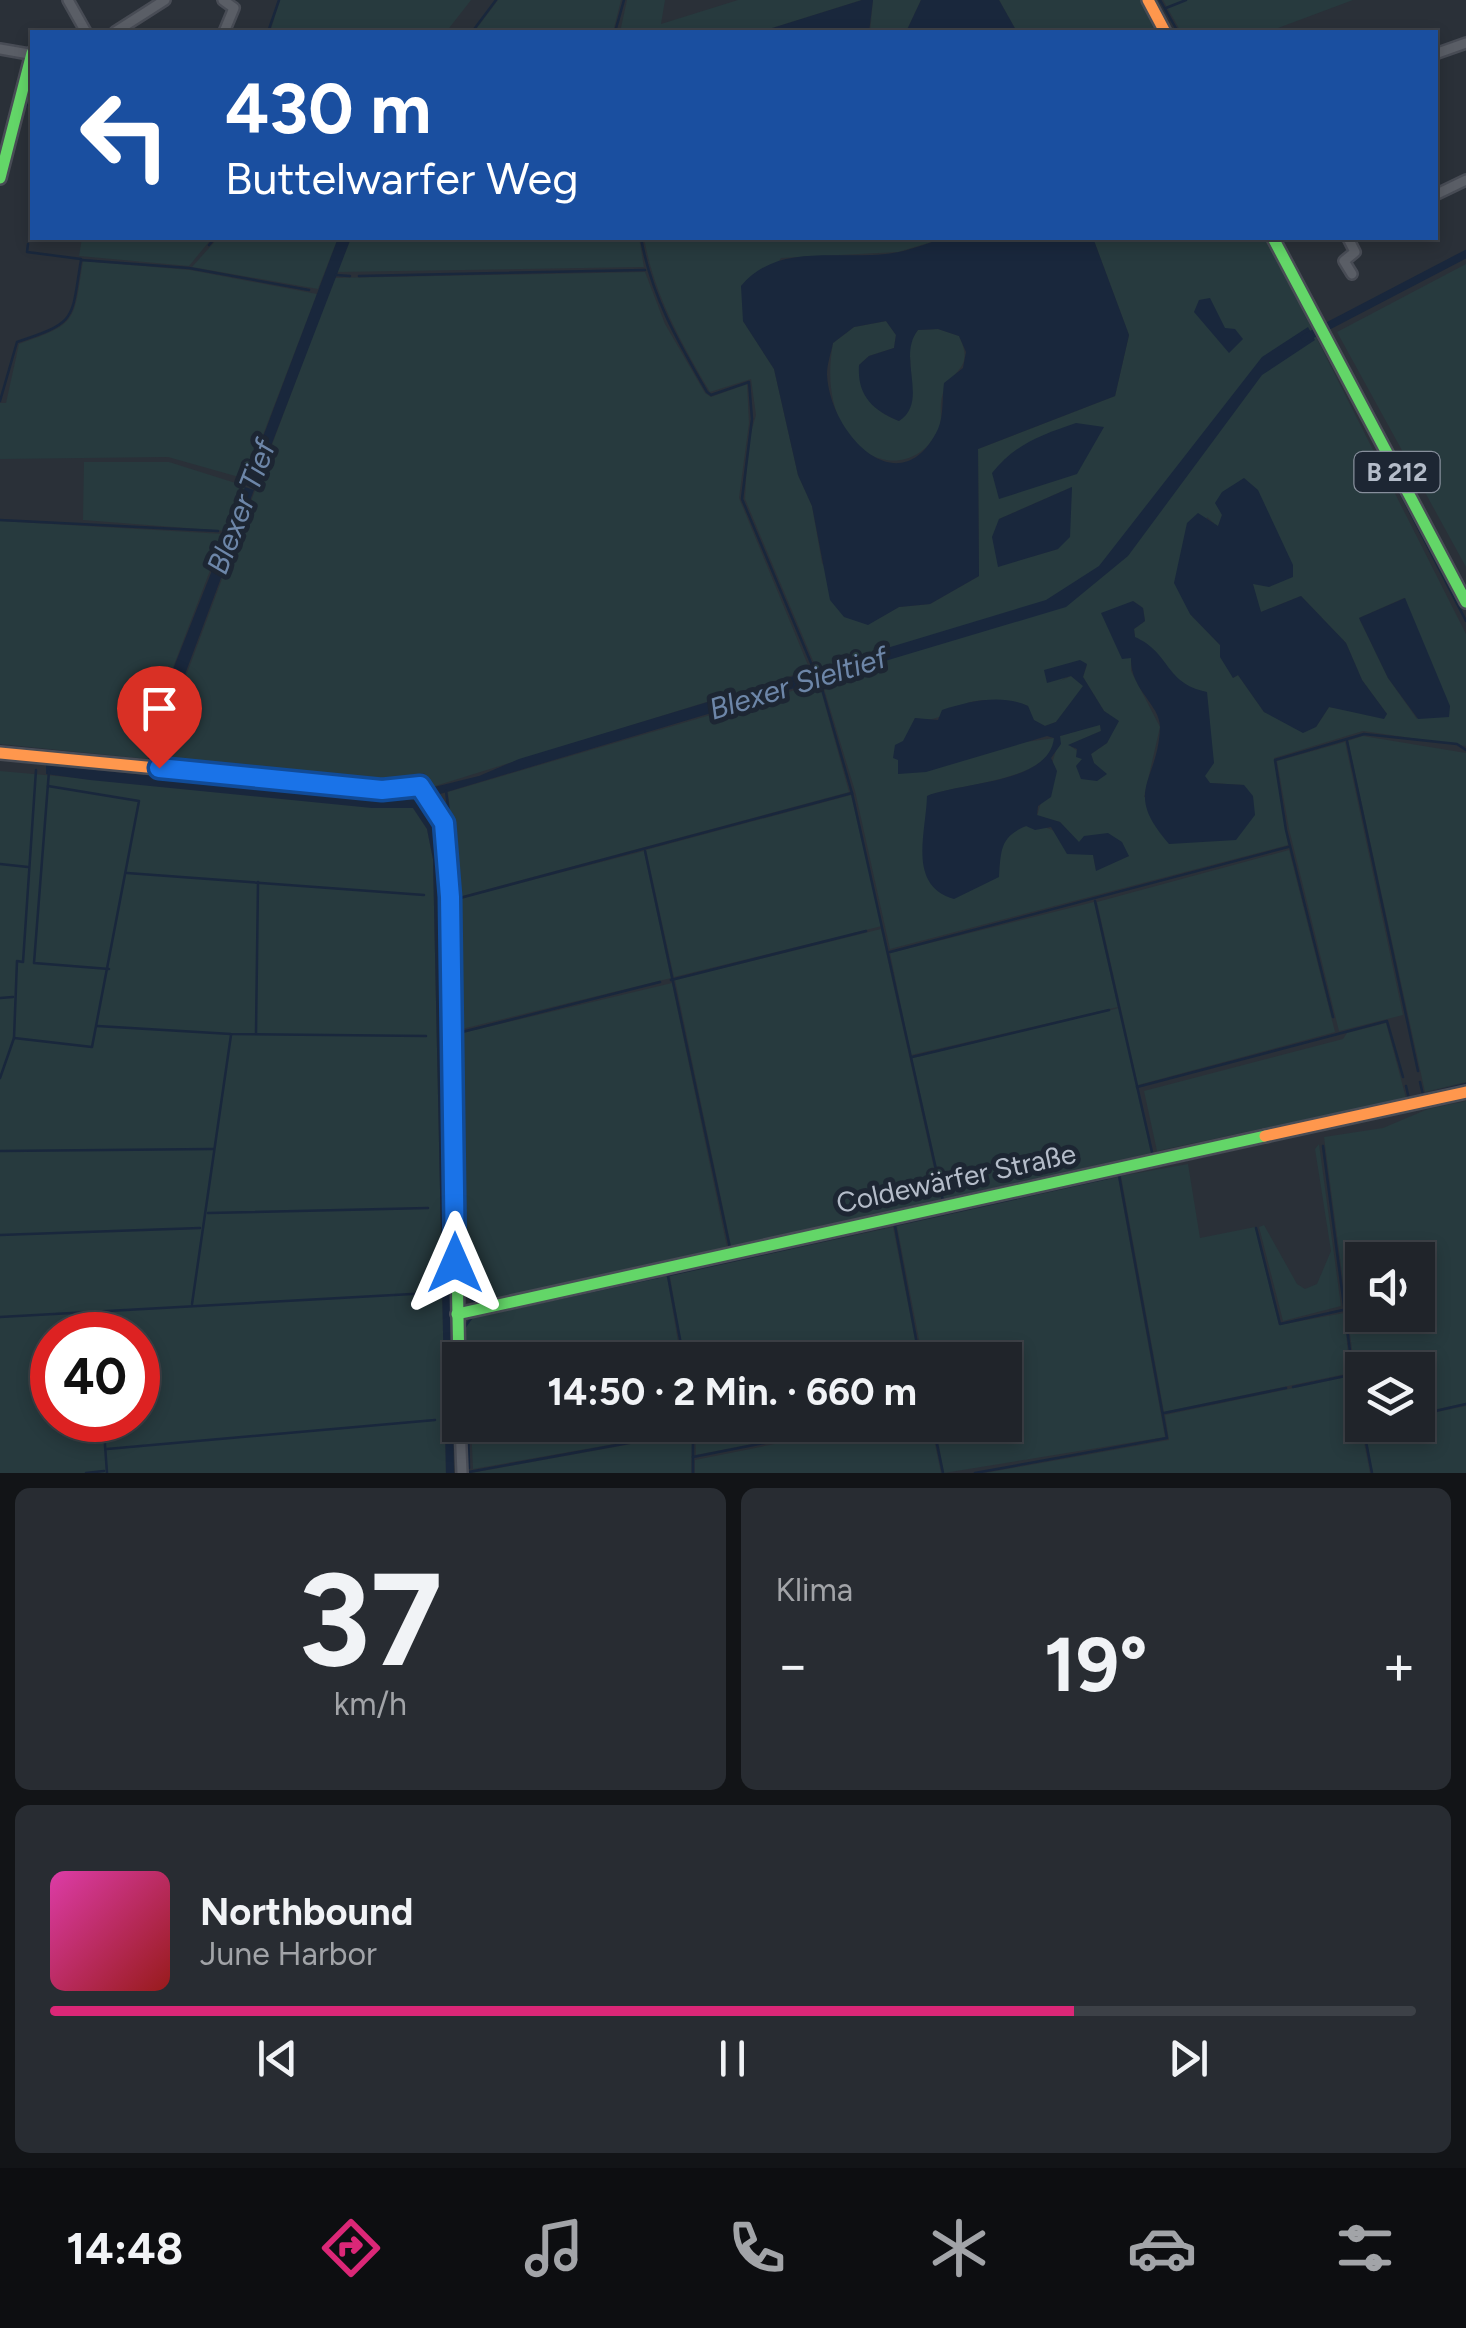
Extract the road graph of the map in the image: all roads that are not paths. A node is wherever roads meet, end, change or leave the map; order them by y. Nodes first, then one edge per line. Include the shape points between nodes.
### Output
1 (68, 0) edge
2 (164, 0) edge
3 (223, 0) edge
4 (1148, 0) edge
5 (85, 30) edge
6 (117, 30) edge
7 (225, 30) edge
8 (1165, 30) edge
9 (1466, 43) edge
10 (0, 49) edge
11 (1438, 53) edge
12 (30, 54) edge
13 (2, 158) edge
14 (0, 178) edge
15 (1466, 180) edge
16 (1438, 194) edge
17 (1274, 240) edge
18 (1353, 240) edge
19 (1352, 274) dead end
20 (1466, 602) edge
21 (0, 753) edge
22 (1466, 1092) edge
23 (457, 1314) junction
24 (458, 1342) edge
25 (461, 1442) edge
26 (462, 1473) edge

1 - 5 street
2 - 6 street
3 - 7 street via 234,8
4 - 8 street
9 - 11 street
10 - 12 street
12 - 13 street
13 - 14 street
15 - 16 street
17 - 20 street, B 212
18 - 19 street via 1356,252 1344,261
21 - 23 street via 382,790 414,785 426,797 444,823 450,897
22 - 23 street, Coldewärfer Straße
23 - 24 street
25 - 26 street

